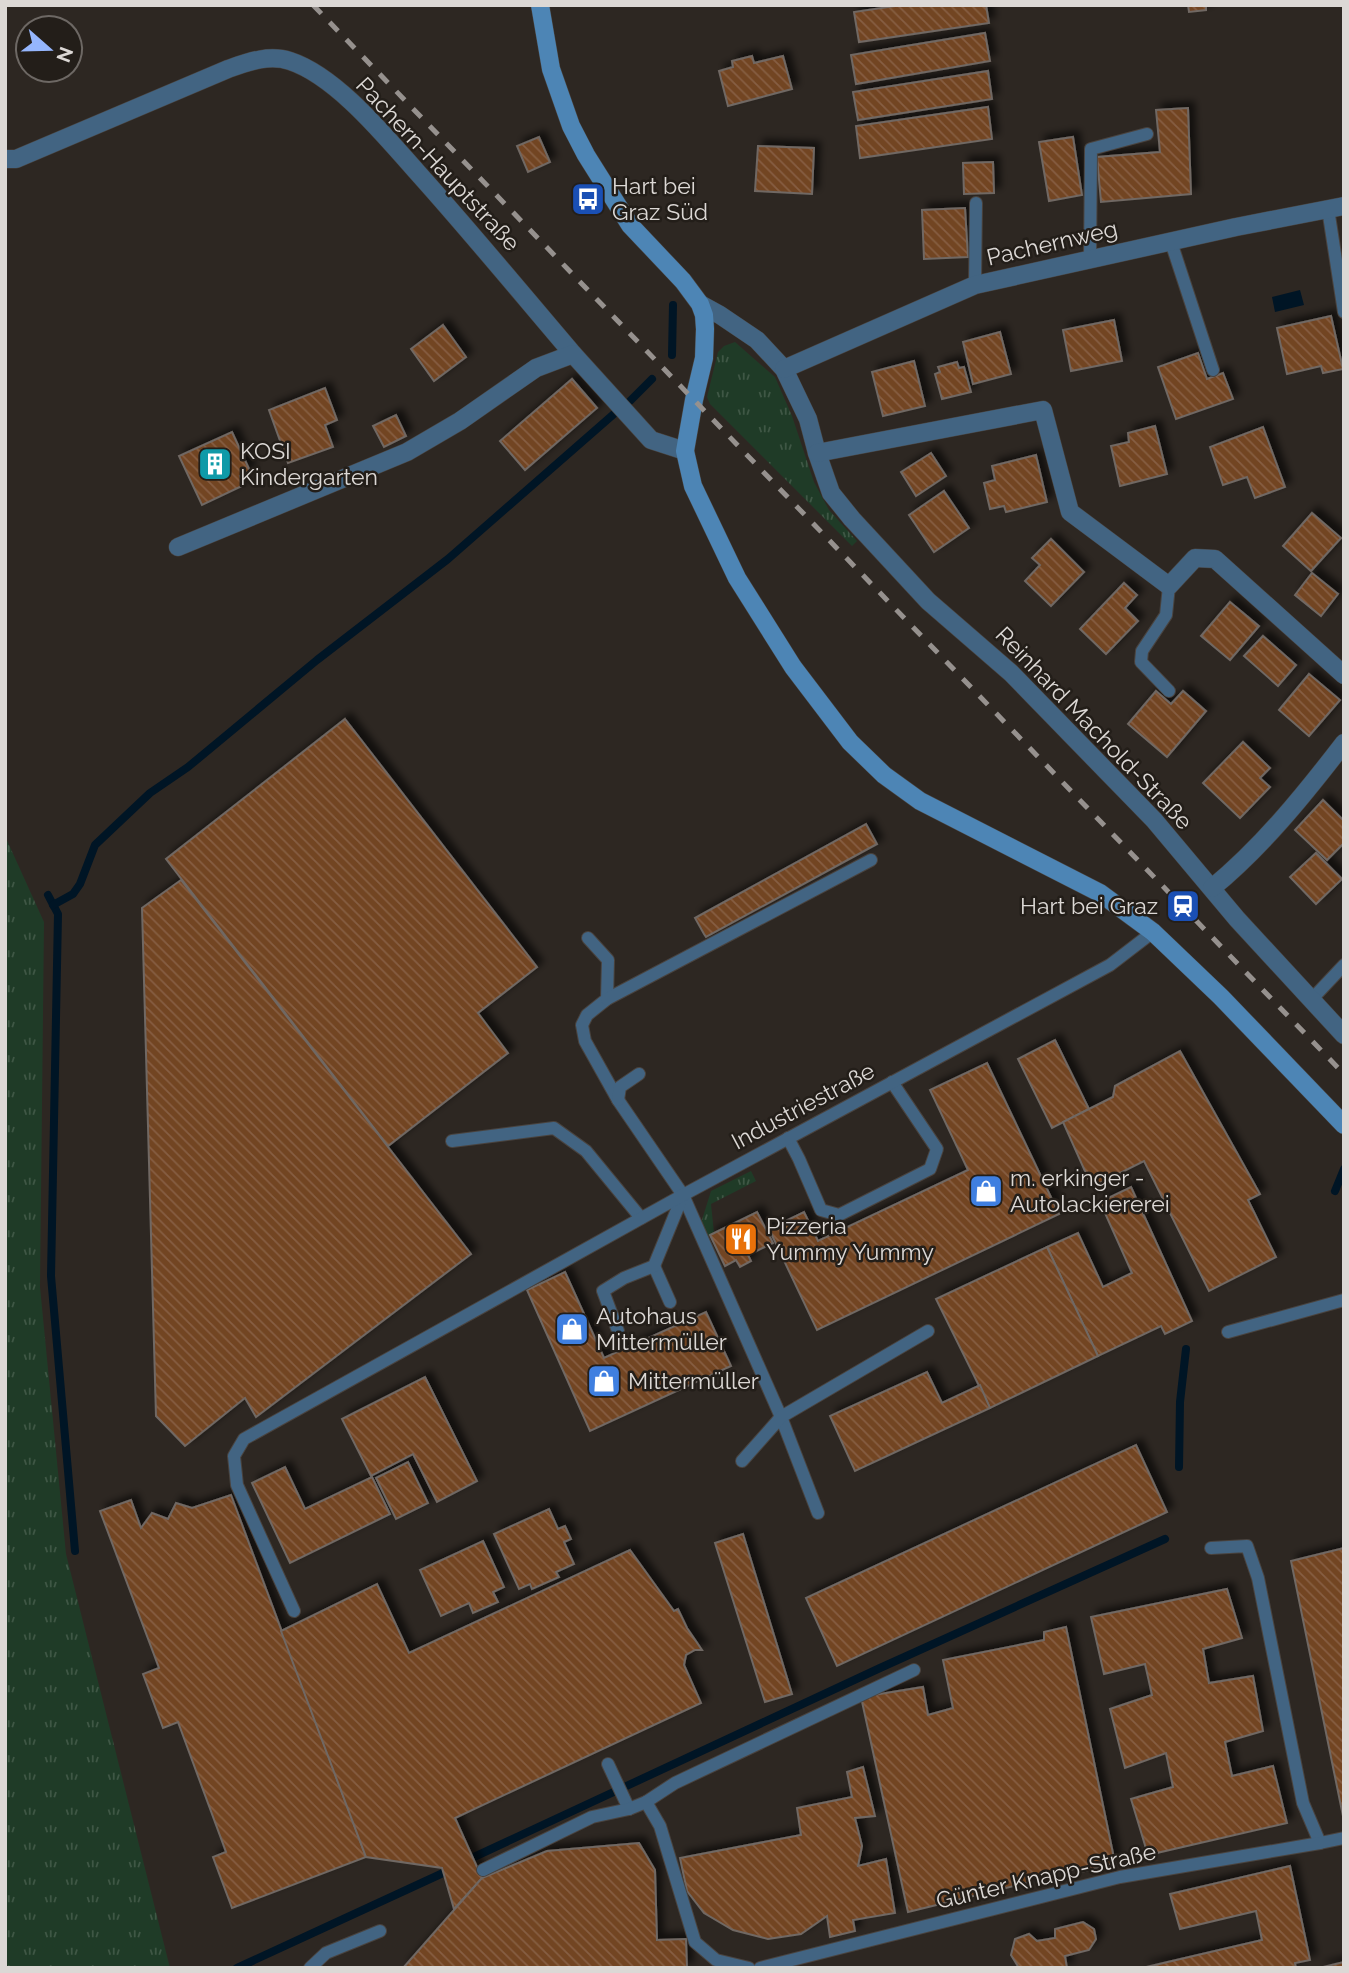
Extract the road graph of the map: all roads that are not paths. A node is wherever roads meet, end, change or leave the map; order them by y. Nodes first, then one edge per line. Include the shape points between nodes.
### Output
1 (540, 5) edge
2 (1147, 134) dead end
3 (5, 159) edge
4 (976, 203) dead end
5 (1336, 208) edge
6 (1171, 242) junction
7 (1090, 259) junction
8 (975, 285) junction
9 (700, 304) junction
10 (1344, 312) edge
11 (573, 354) junction
12 (784, 369) junction
13 (1213, 370) dead end
14 (685, 452) junction
15 (817, 453) junction
16 (178, 547) dead end
17 (1169, 586) junction
18 (1344, 676) edge
19 (1169, 691) dead end
20 (1344, 743) edge
21 (871, 860) dead end
22 (1212, 888) junction
23 (1153, 932) junction
24 (588, 937) dead end
25 (1344, 965) edge
26 (607, 999) junction
27 (1311, 1000) junction
28 (1344, 1035) edge
29 (639, 1074) dead end
30 (892, 1082) junction
31 (618, 1100) junction
32 (1344, 1125) edge
33 (788, 1138) junction
34 (452, 1141) dead end
35 (683, 1195) junction
36 (641, 1218) junction
37 (654, 1266) junction
38 (1344, 1300) edge
39 (670, 1302) dead end
40 (618, 1331) dead end
41 (928, 1331) dead end
42 (1228, 1332) dead end
43 (781, 1417) junction
44 (743, 1461) dead end
45 (818, 1513) dead end
46 (1211, 1548) dead end
47 (294, 1611) dead end
48 (914, 1670) dead end
49 (608, 1764) dead end
50 (646, 1802) junction
51 (629, 1809) junction
52 (1344, 1838) edge
53 (1320, 1843) junction
54 (483, 1870) dead end
55 (380, 1931) dead end
56 (310, 1968) edge
57 (748, 1968) edge
58 (760, 1968) edge

1 - 9 main road via 551,69 586,155 630,225
2 - 7 lane via 1091,149
3 - 11 street, Pachern-Hauptstraße via 16,159 228,69 257,59 287,60 316,74 358,109
4 - 8 lane
5 - 6 street, Pachernweg
5 - 10 lane
6 - 7 street, Pachernweg
6 - 13 lane
7 - 8 street, Pachernweg
8 - 12 street, Pachernweg
9 - 12 street, Reinhard Machold-Straße via 757,340
9 - 14 main road via 704,358
11 - 14 street, Pachern-Hauptstraße via 651,440
11 - 16 street via 536,368 407,452
12 - 15 street, Reinhard Machold-Straße via 808,418
14 - 23 main road via 693,486 737,578 793,667 850,742 920,801 1100,893
15 - 17 street via 1043,410 1070,512
15 - 22 street, Reinhard Machold-Straße via 831,493 876,547 928,601 1012,673 1154,820
17 - 18 street via 1195,558 1215,559
17 - 19 lane via 1166,615 1142,651 1141,662
20 - 22 street via 1306,793
21 - 26 lane
22 - 27 street, Reinhard Machold-Straße
23 - 30 lane, Industriestraße via 1110,965
23 - 32 main road
24 - 26 lane via 608,960
25 - 27 lane
26 - 31 lane via 582,1025 585,1041
27 - 28 street, Reinhard Machold-Straße
29 - 31 lane via 620,1087
30 - 33 lane, Industriestraße
30 - 33 lane via 937,1149 930,1169 839,1215 821,1210
31 - 35 lane
33 - 35 lane, Industriestraße
34 - 36 lane via 554,1128 586,1151
35 - 36 lane, Industriestraße
35 - 37 lane
35 - 43 lane
36 - 47 lane, Industriestraße via 244,1439 234,1456 237,1485
37 - 39 lane
37 - 40 lane via 603,1291
38 - 42 lane
41 - 43 lane
43 - 44 lane
43 - 45 lane
46 - 53 lane via 1247,1546 1255,1567 1303,1803
48 - 50 lane via 675,1783
49 - 51 lane
50 - 51 lane
50 - 57 lane via 660,1826 695,1942 716,1960
51 - 54 lane via 592,1817
52 - 53 lane, Günter Knapp-Straße
53 - 58 lane, Günter Knapp-Straße via 1120,1877
55 - 56 lane via 326,1953

